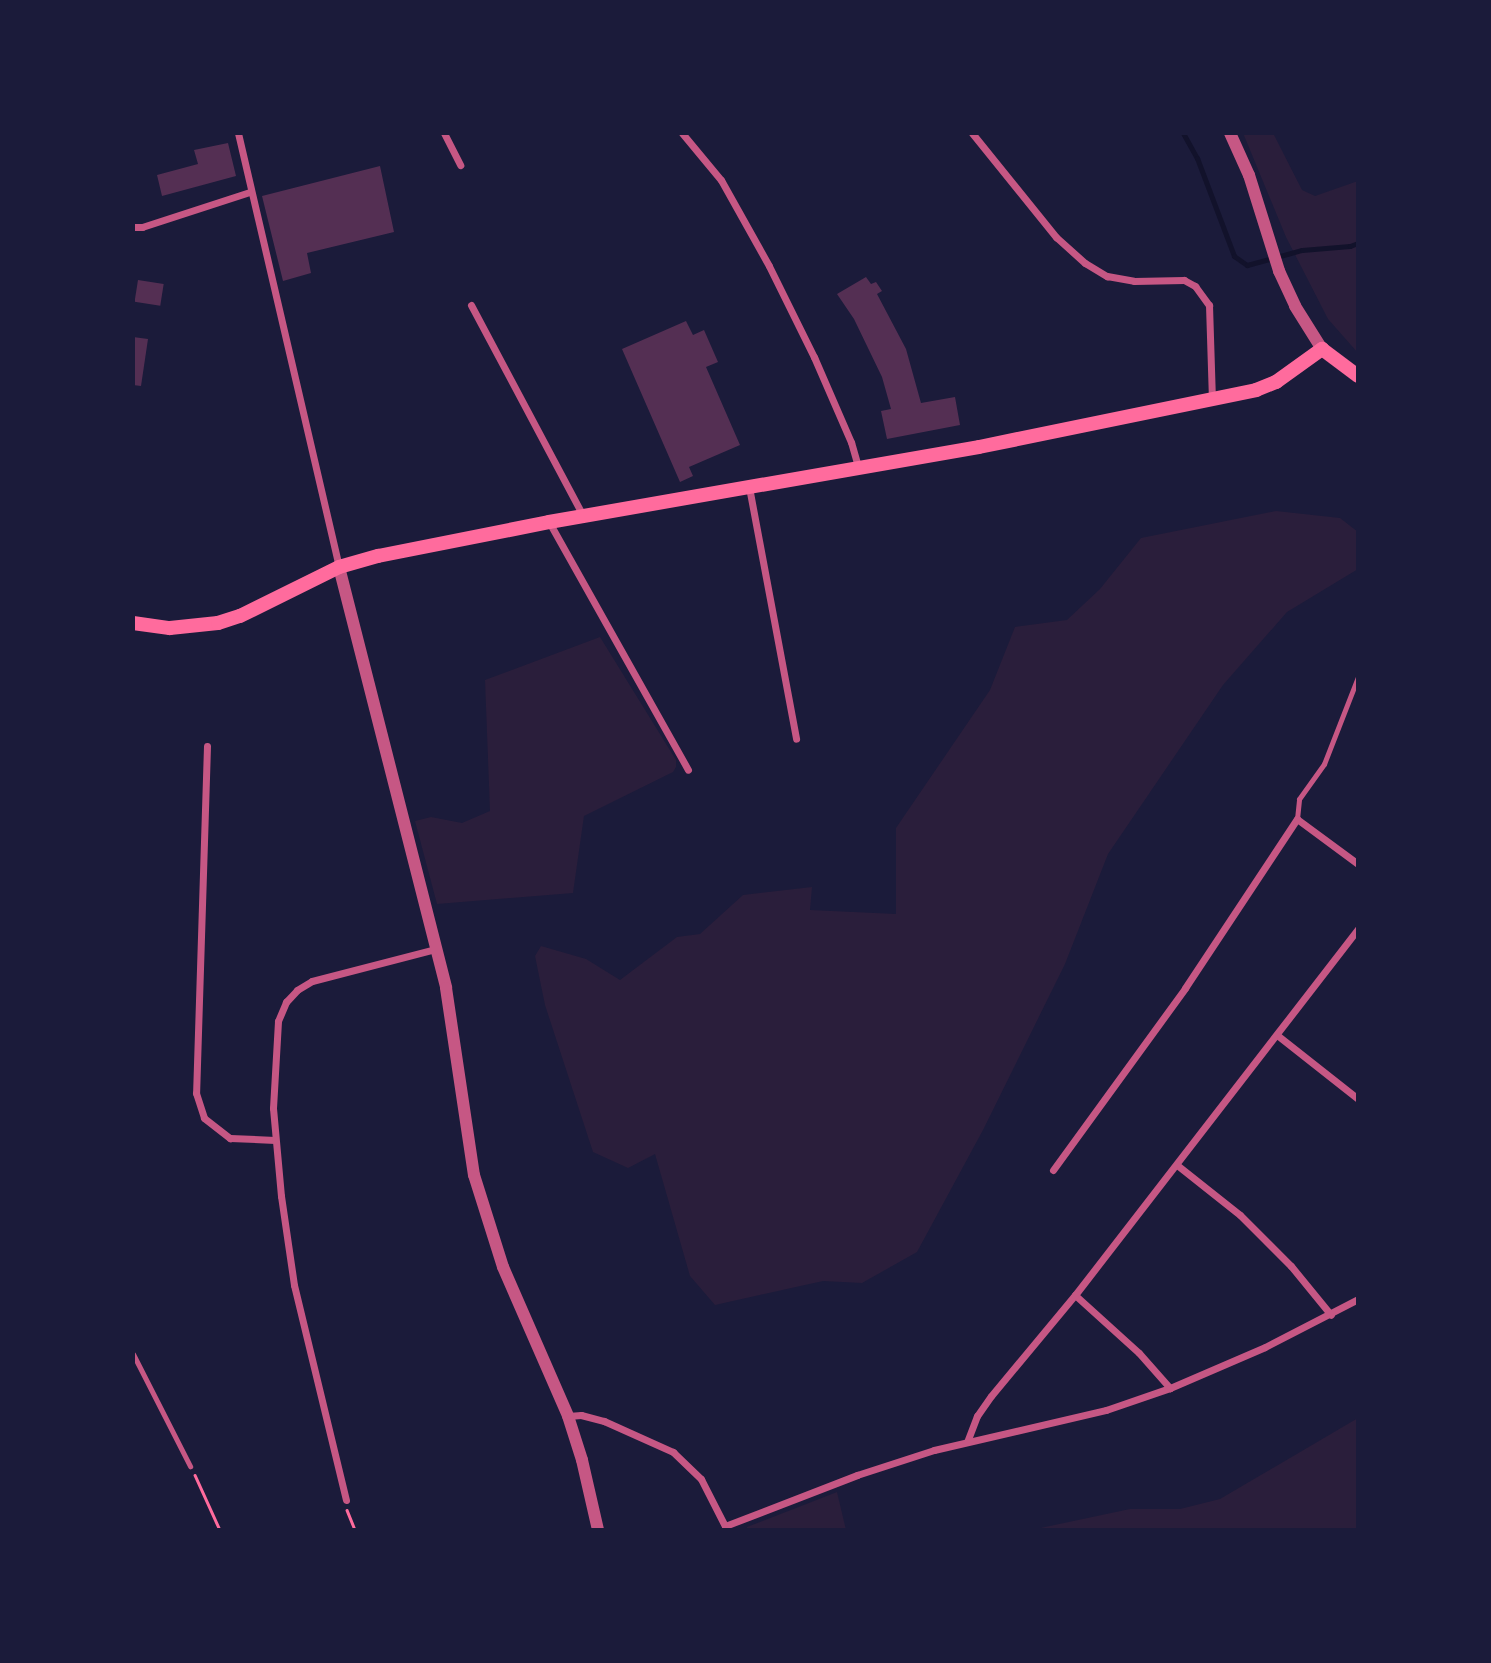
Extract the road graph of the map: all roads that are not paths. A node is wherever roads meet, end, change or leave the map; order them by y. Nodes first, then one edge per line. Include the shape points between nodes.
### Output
1 (238, 133) edge
2 (444, 133) edge
3 (682, 133) edge
4 (972, 133) edge
5 (1230, 133) edge
6 (460, 165) dead end
7 (250, 192) junction
8 (133, 227) edge
9 (471, 305) dead end
10 (1322, 349) junction
11 (1358, 376) edge
12 (1212, 400) junction
13 (858, 467) junction
14 (748, 486) junction
15 (583, 516) junction
16 (549, 522) junction
17 (339, 567) junction
18 (133, 623) edge
19 (1358, 677) edge
20 (796, 739) dead end
21 (207, 746) dead end
22 (688, 770) dead end
23 (1297, 819) junction
24 (1358, 864) edge
25 (1358, 929) edge
26 (436, 949) junction
27 (1277, 1035) junction
28 (1358, 1099) edge
29 (275, 1140) junction
30 (1177, 1165) junction
31 (1053, 1171) dead end
32 (1075, 1295) junction
33 (1358, 1299) edge
34 (1331, 1315) junction
35 (133, 1354) edge
36 (1170, 1388) junction
37 (568, 1416) junction
38 (967, 1441) junction
39 (190, 1466) road end
40 (346, 1500) road end
41 (726, 1528) edge
42 (597, 1530) edge

1 - 7 street
2 - 6 street
3 - 13 street via 721,180 769,266 814,357
4 - 12 street via 1056,237 1085,263 1107,276 1134,281 1184,280 1195,286 1209,304
5 - 10 street via 1249,175 1279,271
7 - 8 street via 142,228
7 - 17 street
9 - 15 street
10 - 11 main road
10 - 12 main road via 1276,382
12 - 13 main road
13 - 14 main road
14 - 15 main road
14 - 20 street
15 - 16 main road
16 - 17 main road
16 - 22 street
17 - 18 main road via 218,623 170,628
17 - 26 street
19 - 23 lane via 1324,764 1299,799
21 - 29 street via 197,1093 204,1118 230,1138
23 - 24 street
23 - 31 street via 1185,988
25 - 27 street
26 - 29 street via 312,981 286,1002 278,1021 275,1053
26 - 37 street via 456,1035 474,1175 503,1266
27 - 28 street
27 - 30 street
29 - 40 street via 293,1285
30 - 32 street
30 - 34 street via 1240,1215
32 - 36 street
32 - 38 street via 984,1406
33 - 34 street
34 - 36 street
35 - 39 lane
36 - 38 street via 1106,1410
37 - 41 street via 604,1422 673,1452 701,1479
37 - 42 street
38 - 41 street via 857,1475

